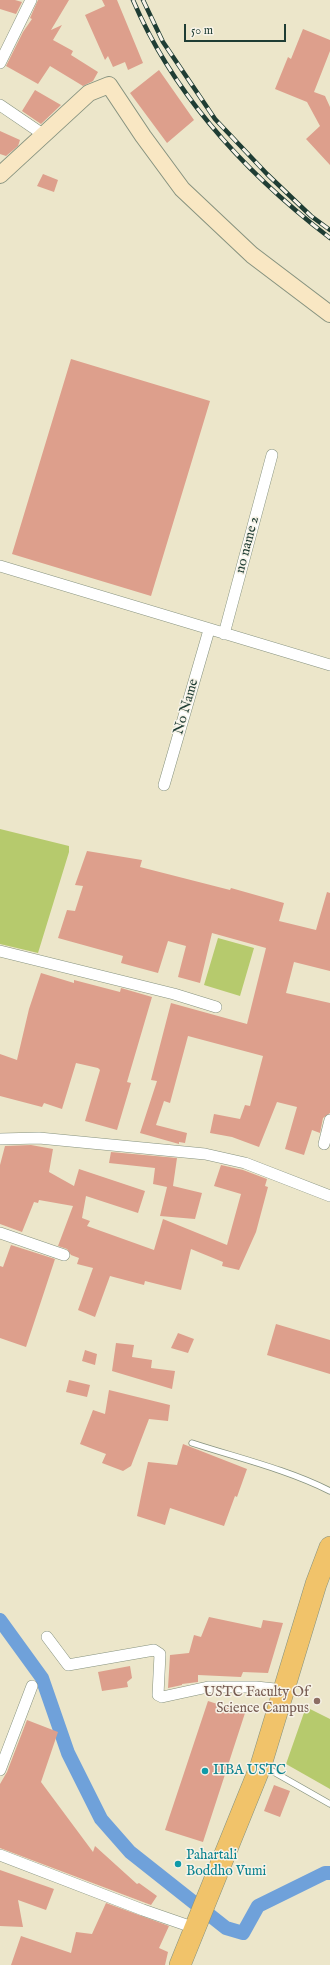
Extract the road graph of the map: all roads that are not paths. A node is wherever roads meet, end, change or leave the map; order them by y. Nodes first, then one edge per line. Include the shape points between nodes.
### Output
1 (31, 0) edge
2 (0, 63) edge
3 (0, 105) edge
4 (44, 135) junction
5 (0, 175) edge
6 (330, 314) edge
7 (272, 455) dead end
8 (0, 566) edge
9 (210, 630) junction
10 (224, 634) junction
11 (330, 665) edge
12 (164, 785) dead end
13 (0, 950) edge
14 (216, 1007) dead end
15 (330, 1120) edge
16 (0, 1139) edge
17 (324, 1144) dead end
18 (330, 1196) edge
19 (0, 1233) edge
20 (64, 1255) dead end
21 (192, 1443) dead end
22 (330, 1491) edge
23 (330, 1547) edge
24 (47, 1637) dead end
25 (32, 1686) dead end
26 (284, 1690) junction
27 (261, 1765) junction
28 (0, 1770) edge
29 (330, 1804) edge
30 (0, 1855) edge
31 (199, 1917) junction
32 (180, 1965) edge

1 - 2 street
3 - 4 street
4 - 5 main road
4 - 6 main road via 89,93 109,86 182,189 252,255
7 - 10 street, no name 2
8 - 9 street via 145,608
9 - 10 street
9 - 12 street, No Name
10 - 11 street
13 - 14 street
15 - 17 street
16 - 18 street via 39,1138 205,1154 245,1163
19 - 20 street
21 - 22 lane via 262,1464
23 - 26 highway
24 - 26 street via 68,1665 154,1650 160,1654 158,1695 162,1697 208,1687
25 - 28 street
26 - 27 highway
27 - 29 lane
27 - 31 highway
30 - 31 street via 142,1910
31 - 32 highway

